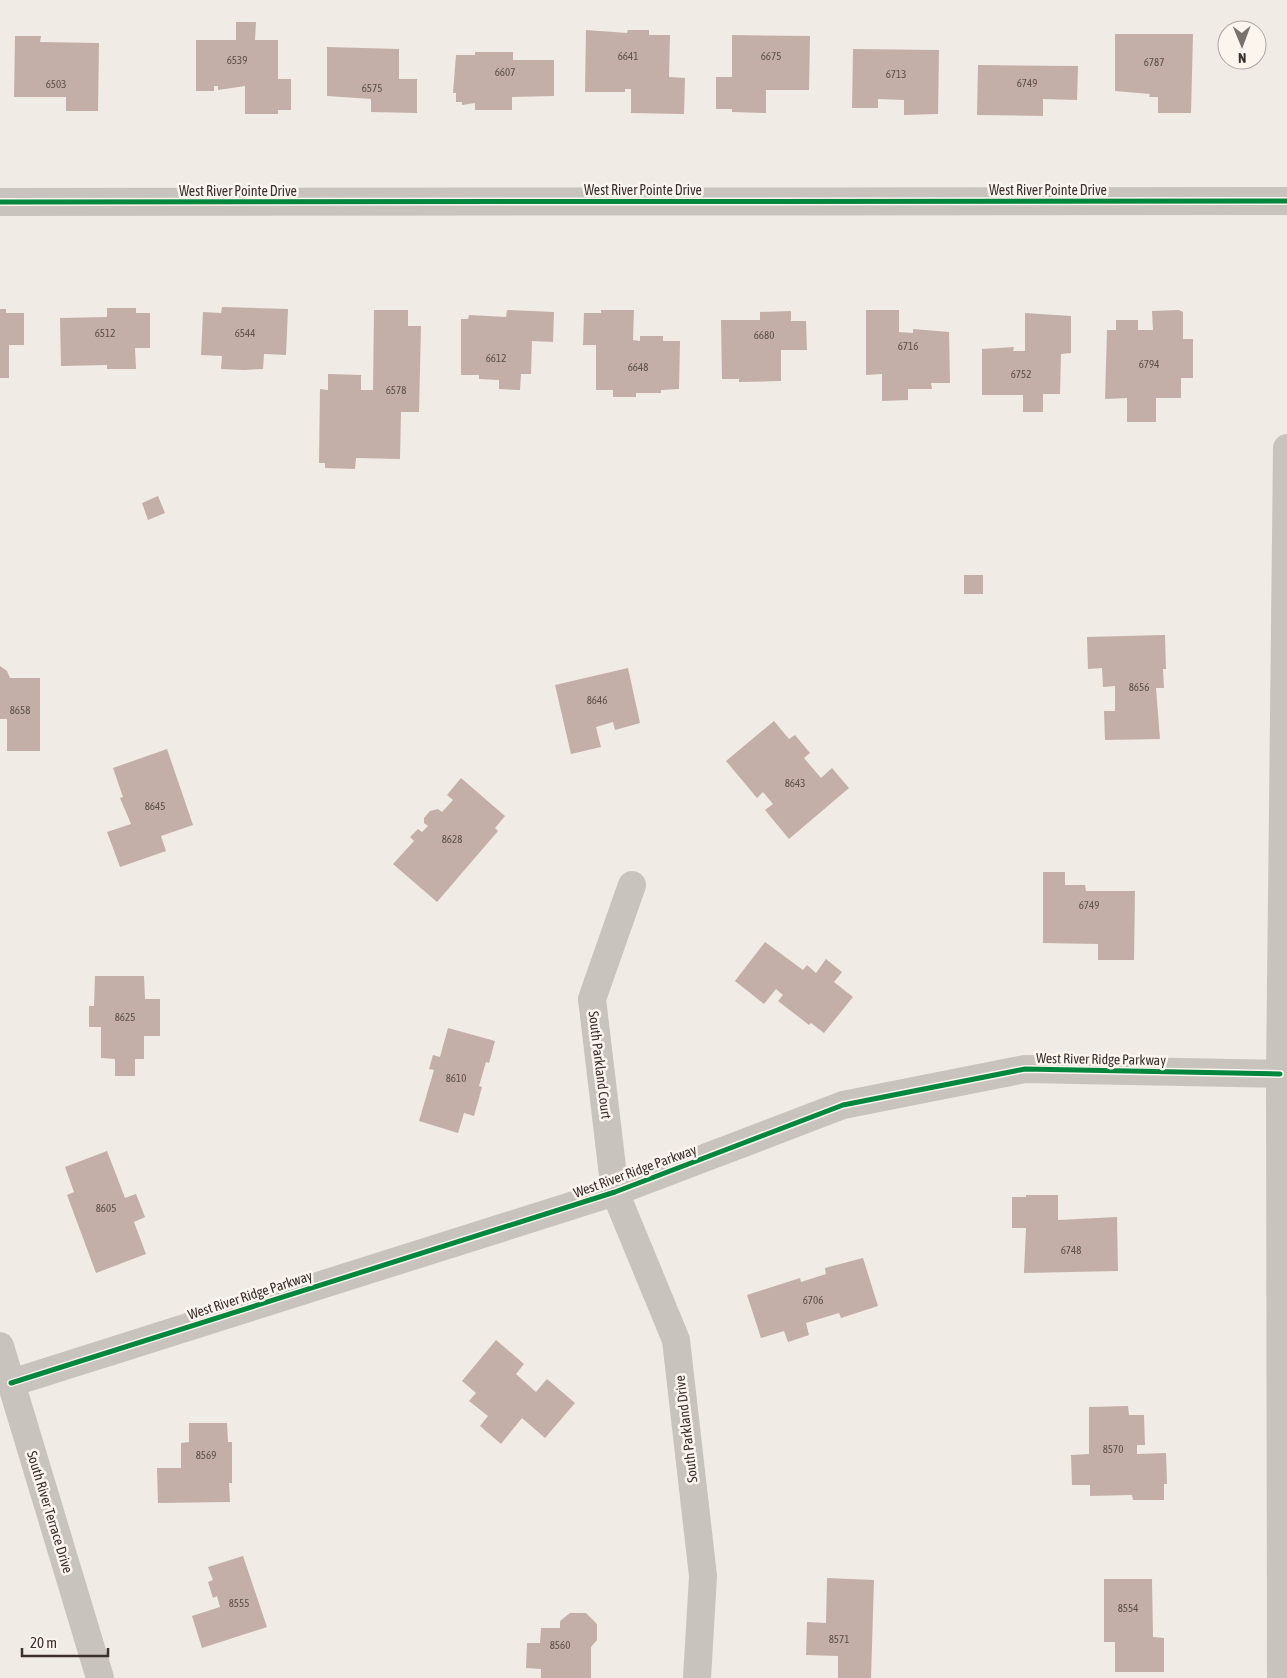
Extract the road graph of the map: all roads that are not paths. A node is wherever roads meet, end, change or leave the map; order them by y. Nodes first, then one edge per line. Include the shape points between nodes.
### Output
1 (1287, 201) edge
2 (0, 202) edge
3 (1287, 448) edge
4 (632, 885) dead end
5 (1280, 1074) junction
6 (616, 1192) junction
7 (0, 1346) edge
8 (11, 1383) junction
9 (100, 1678) edge
10 (697, 1678) edge
11 (1282, 1678) edge

1 - 2 street, West River Pointe Drive
3 - 5 street
4 - 6 street, South Parkland Court via 592,999
5 - 6 street, West River Ridge Parkway via 1025,1069 843,1105
5 - 11 street
6 - 8 street, West River Ridge Parkway
6 - 10 street, South Parkland Drive via 676,1340 703,1576
7 - 8 street, South River Terrace Drive
8 - 9 street, South River Terrace Drive

